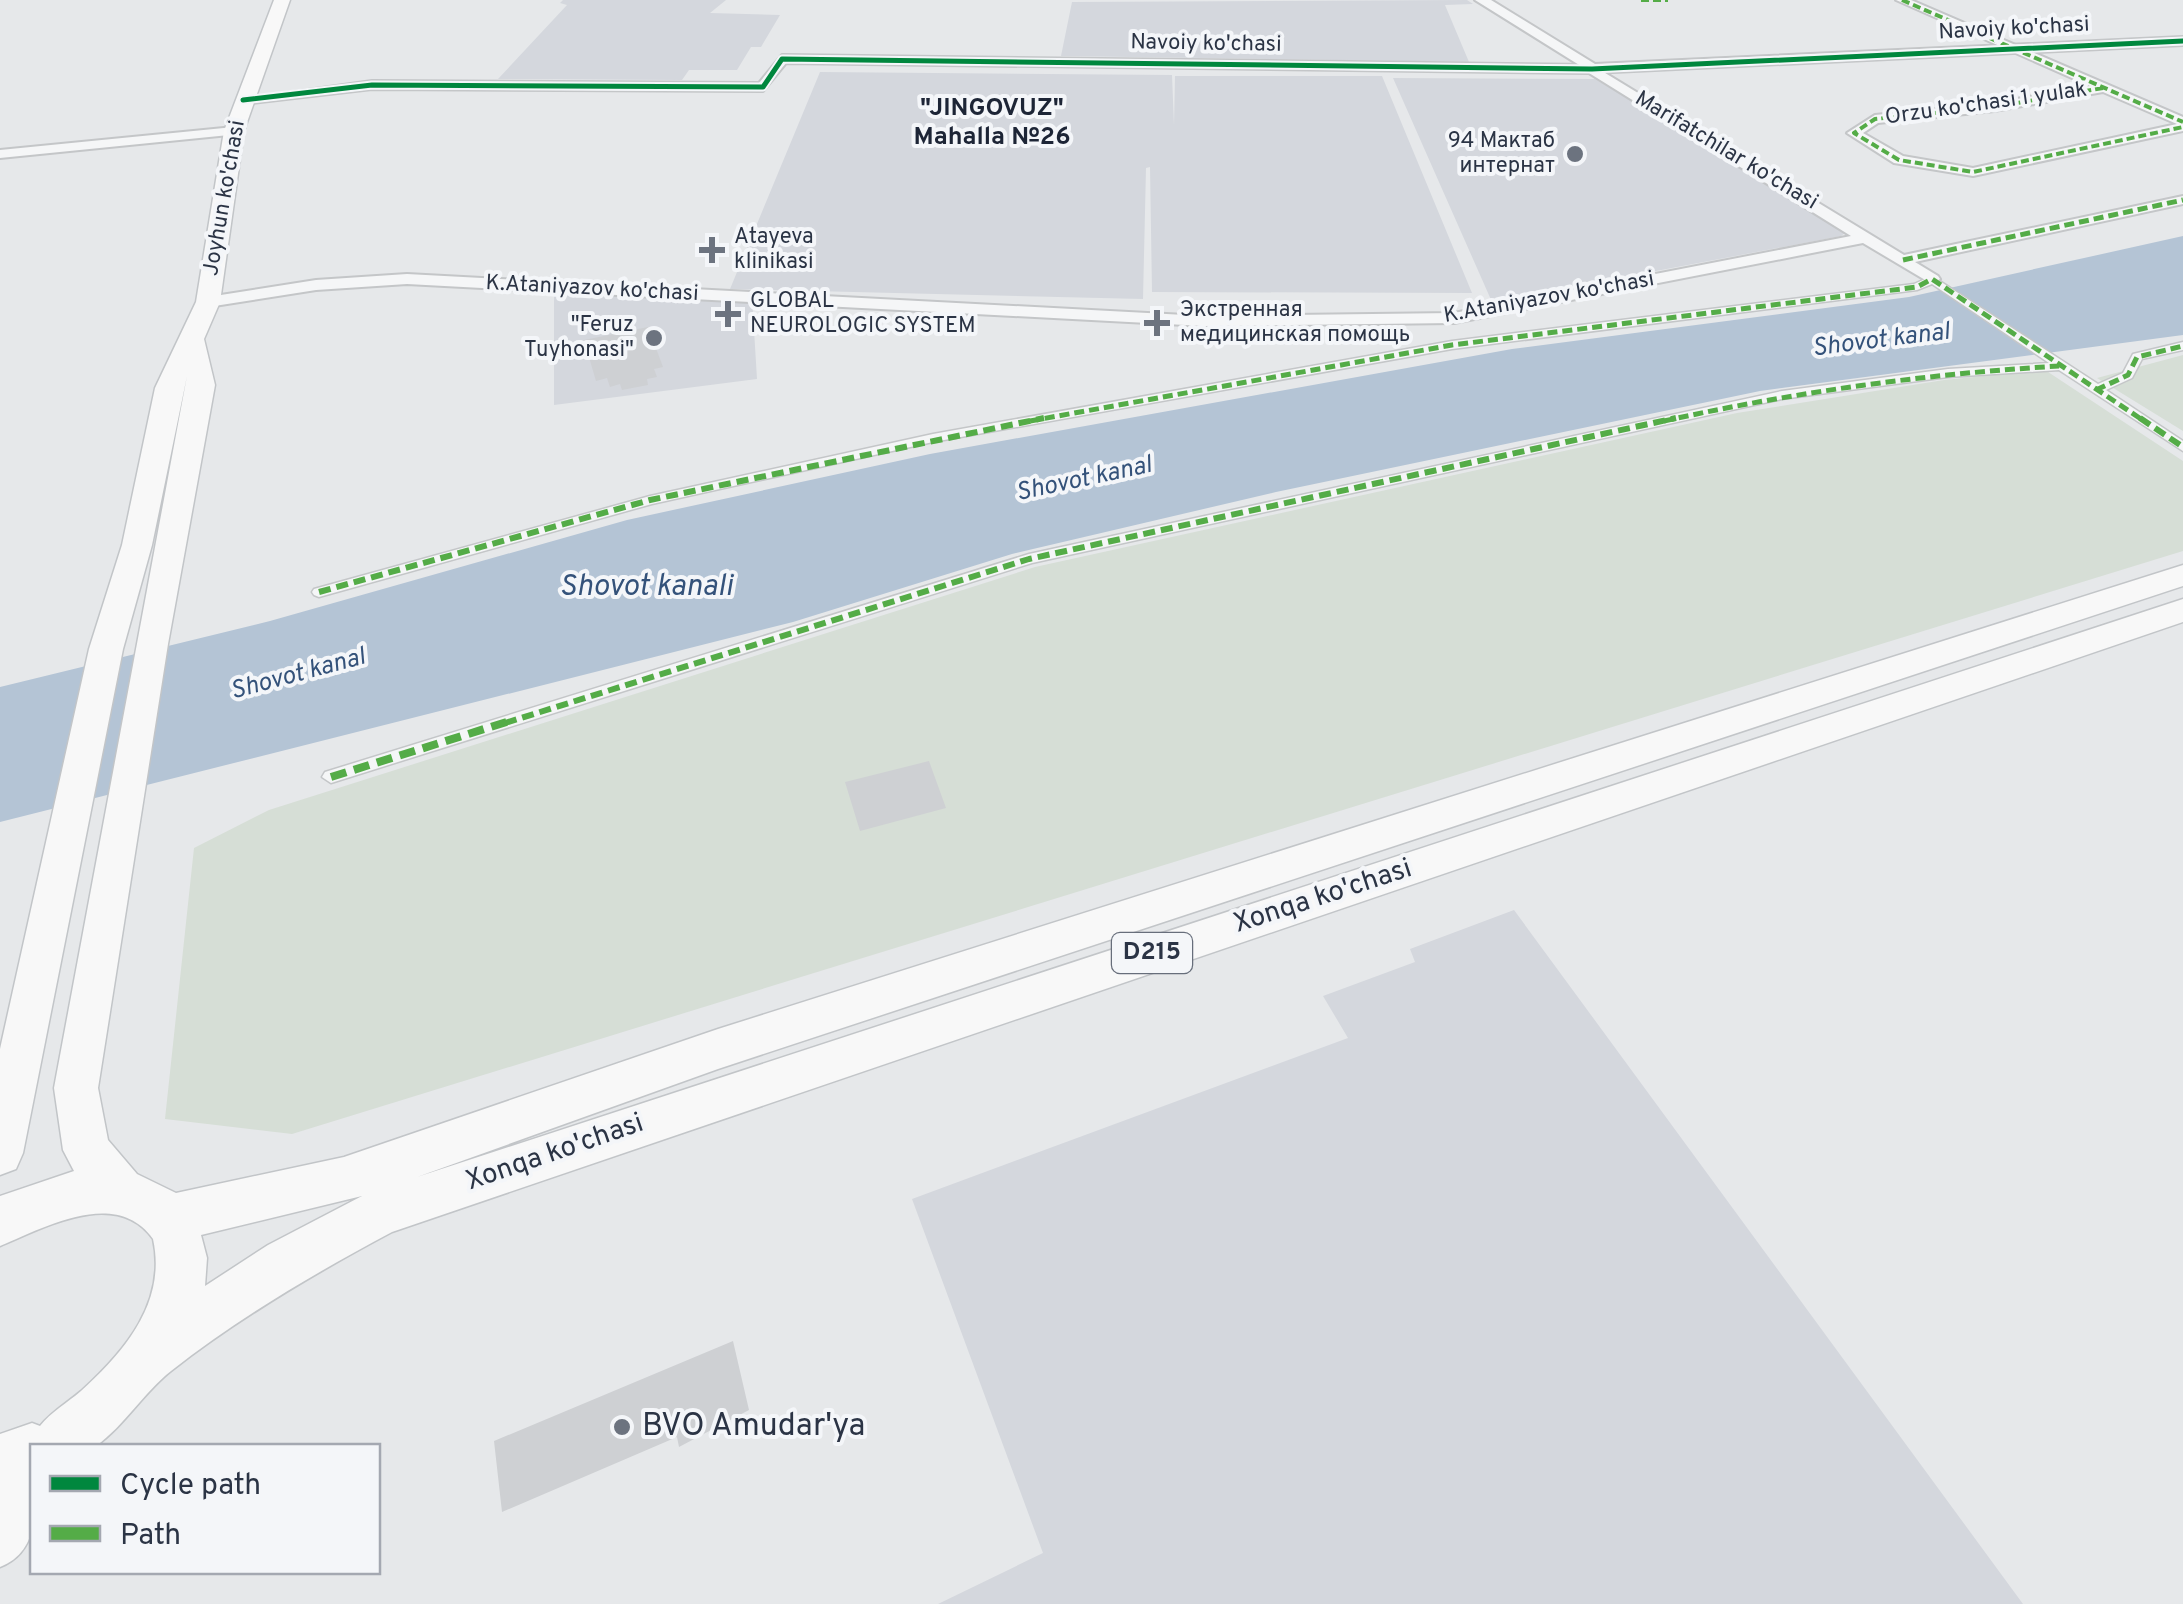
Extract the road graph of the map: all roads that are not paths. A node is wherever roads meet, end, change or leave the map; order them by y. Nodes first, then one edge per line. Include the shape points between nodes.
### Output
1 (282, 0) edge
2 (1482, 0) edge
3 (1641, 0) edge
4 (1668, 0) edge
5 (1902, 0) edge
6 (2183, 41) edge
7 (2012, 50) junction
8 (1592, 69) junction
9 (2103, 88) junction
10 (243, 100) junction
11 (2183, 125) edge
12 (234, 130) junction
13 (0, 154) edge
14 (2183, 200) edge
15 (1869, 237) junction
16 (1902, 260) junction
17 (1932, 279) junction
18 (208, 302) junction
19 (193, 342) junction
20 (2183, 346) edge
21 (2059, 366) junction
22 (2096, 390) junction
23 (2183, 447) edge
24 (2183, 575) edge
25 (320, 592) dead end
26 (2183, 610) edge
27 (330, 777) dead end
28 (718, 1050) junction
29 (726, 1096) junction
30 (0, 1153) edge
31 (123, 1193) junction
32 (170, 1218) junction
33 (0, 1222) edge
34 (149, 1355) junction
35 (52, 1444) edge
36 (30, 1452) edge
37 (0, 1461) edge
38 (30, 1490) edge
39 (0, 1539) edge

1 - 10 main road, Joyhun ko'chasi
2 - 8 street, Marifatchilar ko'chasi
3 - 4 street
5 - 7 street
6 - 7 street, Navoiy ko'chasi
7 - 8 street, Navoiy ko'chasi
7 - 9 street
8 - 10 street, Navoiy ko'chasi via 782,59 763,87 372,84
8 - 15 street, Marifatchilar ko'chasi
9 - 11 street
9 - 11 street, Orzu ko'chasi 1 yulak via 1994,108 1875,119 1854,133 1899,160 1973,172
10 - 12 main road, Joyhun ko'chasi
12 - 13 street
12 - 18 main road, Joyhun ko'chasi
14 - 16 street
15 - 16 street, Marifatchilar ko'chasi
15 - 18 street, K.Ataniyazov ko'chasi via 1454,318 1204,321 407,279 316,284
16 - 17 street, Marifatchilar ko'chasi
17 - 21 street
17 - 25 street via 1917,288 1452,346 933,438 650,500
18 - 19 main road, Joyhun ko'chasi
19 - 30 main road, Joyhun ko'chasi via 168,388
19 - 31 main road, Joyhun ko'chasi via 202,385 76,1088 86,1150
20 - 22 street via 2137,357 2128,375
21 - 22 street
21 - 27 street via 1782,395 1029,559
22 - 23 street
24 - 28 main road, Xonqa ko'chasi / D215
26 - 29 main road, Xonqa ko'chasi / D215
28 - 29 main road
28 - 32 main road, Xonqa ko'chasi / D215 via 344,1180
29 - 34 main road, Xonqa ko'chasi / D215 via 381,1212 285,1262
31 - 32 main road via 151,1202
31 - 33 main road via 48,1201
32 - 34 main road, D215 via 183,1273 174,1309
34 - 35 main road, D215 via 100,1409
36 - 37 main road, D215
38 - 39 main road

